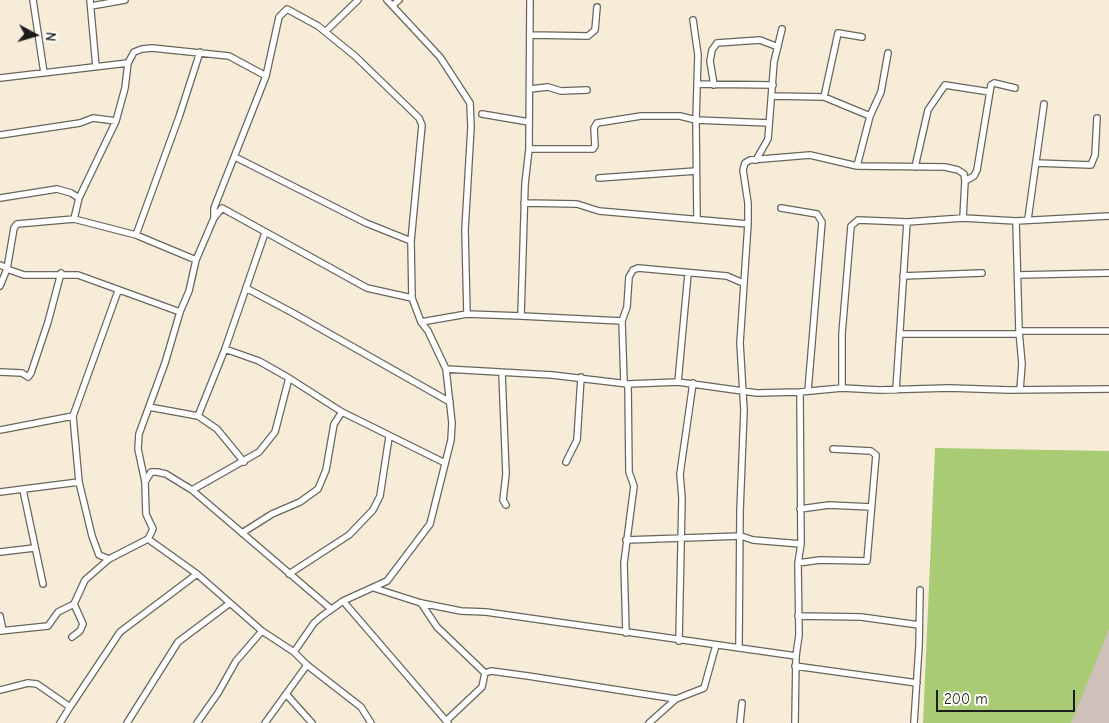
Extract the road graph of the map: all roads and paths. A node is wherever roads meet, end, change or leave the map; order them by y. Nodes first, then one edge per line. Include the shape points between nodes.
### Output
1 (33, 0) edge
2 (125, 0) edge
3 (358, 0) edge
4 (387, 0) edge
5 (399, 0) edge
6 (530, 0) edge
7 (91, 3) edge
8 (393, 5) junction
9 (597, 7) dead end
10 (692, 20) dead end
11 (782, 29) dead end
12 (326, 31) junction
13 (530, 35) junction
14 (862, 38) dead end
15 (778, 47) junction
16 (200, 52) junction
17 (888, 53) dead end
18 (128, 63) junction
19 (96, 66) junction
20 (44, 73) junction
21 (266, 76) junction
22 (0, 78) edge
23 (697, 84) junction
24 (714, 85) junction
25 (773, 85) junction
26 (1015, 88) dead end
27 (530, 89) junction
28 (586, 90) dead end
29 (990, 92) junction
30 (773, 96) junction
31 (824, 97) junction
32 (1044, 104) dead end
33 (482, 114) dead end
34 (870, 116) junction
35 (1097, 118) dead end
36 (696, 120) junction
37 (116, 121) junction
38 (529, 122) junction
39 (769, 123) junction
40 (0, 135) edge
41 (529, 149) junction
42 (235, 157) junction
43 (756, 160) junction
44 (1036, 163) junction
45 (857, 166) junction
46 (915, 167) junction
47 (696, 171) junction
48 (598, 178) dead end
49 (965, 181) junction
50 (0, 198) edge
51 (79, 198) junction
52 (524, 203) junction
53 (781, 208) dead end
54 (1109, 216) edge
55 (214, 218) junction
56 (697, 218) junction
57 (963, 218) junction
58 (74, 219) junction
59 (1028, 219) junction
60 (1016, 221) junction
61 (907, 222) junction
62 (748, 224) junction
63 (265, 233) junction
64 (136, 235) junction
65 (411, 241) junction
66 (196, 260) junction
67 (0, 265) edge
68 (7, 269) junction
69 (61, 273) junction
70 (982, 273) dead end
71 (1109, 273) edge
72 (688, 274) junction
73 (1018, 275) junction
74 (903, 276) junction
75 (743, 282) junction
76 (0, 286) edge
77 (246, 288) junction
78 (118, 292) junction
79 (412, 298) junction
80 (180, 312) junction
81 (467, 314) junction
82 (522, 316) junction
83 (622, 321) junction
84 (421, 322) junction
85 (1109, 331) edge
86 (1019, 333) junction
87 (901, 334) junction
88 (225, 348) junction
89 (446, 369) junction
90 (0, 372) edge
91 (502, 373) junction
92 (289, 378) junction
93 (581, 378) junction
94 (678, 382) junction
95 (626, 383) junction
96 (693, 383) junction
97 (842, 388) junction
98 (1109, 389) edge
99 (896, 390) junction
100 (1020, 390) junction
101 (808, 391) junction
102 (744, 392) junction
103 (800, 392) junction
104 (450, 402) junction
105 (149, 406) junction
106 (342, 412) junction
107 (73, 416) junction
108 (198, 416) junction
109 (0, 430) edge
110 (389, 437) junction
111 (833, 449) dead end
112 (244, 462) junction
113 (566, 462) dead end
114 (445, 463) junction
115 (78, 482) junction
116 (146, 482) junction
117 (23, 490) junction
118 (192, 490) junction
119 (0, 492) edge
120 (506, 506) dead end
121 (871, 507) junction
122 (800, 509) junction
123 (242, 533) junction
124 (741, 536) junction
125 (681, 537) junction
126 (148, 539) junction
127 (626, 540) junction
128 (801, 544) junction
129 (34, 548) junction
130 (0, 552) edge
131 (109, 559) junction
132 (798, 563) junction
133 (197, 574) junction
134 (289, 574) junction
135 (43, 584) dead end
136 (374, 588) junction
137 (920, 590) dead end
138 (343, 601) junction
139 (230, 603) junction
140 (421, 603) junction
141 (74, 604) junction
142 (331, 609) junction
143 (0, 616) edge
144 (798, 616) junction
145 (919, 625) junction
146 (262, 630) junction
147 (1, 631) edge
148 (626, 633) junction
149 (72, 637) dead end
150 (679, 641) junction
151 (716, 645) junction
152 (739, 647) junction
153 (294, 652) junction
154 (796, 656) junction
155 (307, 665) junction
156 (796, 666) junction
157 (485, 673) junction
158 (917, 683) junction
159 (0, 690) edge
160 (286, 694) junction
161 (676, 699) junction
162 (742, 703) dead end
163 (70, 707) junction
164 (447, 722) edge
165 (60, 723) edge
166 (127, 723) edge
167 (197, 723) edge
168 (265, 723) edge
169 (312, 723) edge
170 (371, 723) edge
171 (649, 723) edge
172 (740, 723) edge
173 (794, 723) edge
174 (914, 723) edge

1 - 20 street
2 - 7 street
3 - 12 street
4 - 8 street
5 - 8 street
6 - 13 street
7 - 19 street
8 - 81 street via 440,57 470,103 465,230
9 - 13 street via 595,30 588,36
10 - 23 street via 698,55
11 - 15 street
12 - 21 street via 287,9 279,17
12 - 65 street via 419,118 422,125
13 - 27 street
14 - 31 street via 838,33
15 - 24 street via 760,40 717,43 710,61
15 - 25 street
16 - 18 street via 142,49 134,52
16 - 21 street via 229,56
16 - 64 street
17 - 34 street via 882,92
18 - 19 street
18 - 37 street
19 - 20 street
20 - 22 street
21 - 42 street
23 - 24 street
23 - 36 street
24 - 25 street
25 - 30 street
26 - 29 street via 994,83
27 - 28 street
27 - 38 street
29 - 46 street via 944,85 928,110
29 - 49 street via 977,170
30 - 31 street
30 - 39 street
31 - 34 street
32 - 44 street
33 - 38 street
34 - 45 street
35 - 44 street via 1095,155 1091,165
36 - 39 street
36 - 41 street via 680,116 641,116 596,123 596,146 593,149
36 - 47 street
37 - 40 street via 93,118 80,123
37 - 51 street
38 - 41 street
39 - 43 street via 768,140
41 - 52 street
42 - 55 street via 214,208
42 - 65 street via 366,223
43 - 45 street via 810,155
43 - 62 street via 745,162 743,170
44 - 59 street
45 - 46 street
46 - 49 street via 958,170 964,174
47 - 48 street
47 - 56 street
49 - 57 street
50 - 51 street via 57,189
51 - 58 street
52 - 56 street via 577,204 599,212
52 - 82 street
53 - 101 street via 817,214 822,222
54 - 59 street
55 - 63 street via 222,208
55 - 66 street
56 - 62 street
57 - 60 street
57 - 61 street
58 - 64 street
58 - 68 street via 17,224
59 - 60 street
60 - 73 street
61 - 74 street
61 - 97 street via 858,220 851,226 842,334
62 - 75 street
63 - 77 street
63 - 79 street via 367,288
64 - 66 street
65 - 79 street
66 - 80 street via 190,291
67 - 68 street
68 - 69 street via 24,275
68 - 76 street
69 - 78 street via 78,275
69 - 90 street via 31,373 28,377 22,373
70 - 74 street
71 - 73 street
72 - 75 street via 727,276
72 - 83 street via 648,268 633,270
72 - 94 street
73 - 86 street
74 - 87 street
75 - 102 street via 740,343
77 - 88 street
77 - 104 street
78 - 80 street
78 - 107 street
79 - 84 street
80 - 105 street
81 - 82 street
81 - 84 street
82 - 83 street
83 - 95 street
84 - 89 street
85 - 86 street
86 - 87 street
86 - 100 street
87 - 99 street
88 - 92 street
88 - 108 street
89 - 91 street
89 - 104 street
91 - 93 street
91 - 120 street via 506,474 503,500
92 - 106 street
92 - 112 street via 275,432 265,448
93 - 95 street
93 - 113 street via 577,440
94 - 95 street
94 - 96 street
95 - 127 street via 629,472 634,486
96 - 102 street
96 - 125 street via 680,474
97 - 99 street
97 - 101 street
98 - 100 street
99 - 100 street
101 - 103 street
102 - 103 street
102 - 124 street
103 - 122 street
104 - 114 street via 451,431
105 - 108 street
105 - 116 street via 138,440
106 - 110 street
106 - 123 street via 334,424 326,470 318,489
107 - 109 street
107 - 115 street
108 - 112 street via 217,430
110 - 114 street
110 - 134 street via 380,496 373,510 349,535
111 - 121 street via 870,451 876,455
112 - 118 street
114 - 136 street via 430,524 387,581
115 - 117 street
115 - 131 street via 96,550
116 - 118 street via 151,472 157,472
116 - 126 street via 146,514 153,529
117 - 119 street
117 - 129 street
118 - 123 street
121 - 122 street via 829,505
121 - 132 street via 867,561
122 - 128 street
123 - 134 street
124 - 125 street
124 - 128 street
124 - 152 street
125 - 127 street
125 - 150 street
126 - 131 street
126 - 133 street
127 - 148 street
128 - 132 street
129 - 130 street
129 - 135 street
131 - 141 street via 85,580
132 - 144 street
133 - 139 street
133 - 163 street via 120,632
134 - 142 street
136 - 138 street
136 - 140 street
137 - 145 street
138 - 142 street
138 - 164 street
139 - 146 street
139 - 166 street via 178,642
140 - 148 street
140 - 157 street via 437,627
141 - 147 street via 58,612 48,626
141 - 149 street via 83,624
142 - 153 street via 314,622
143 - 147 street
144 - 145 street via 861,617
144 - 154 street
145 - 158 street
146 - 153 street
146 - 167 street via 236,661
148 - 150 street
150 - 151 street
151 - 152 street
151 - 161 street via 704,688
152 - 154 street
153 - 155 street
154 - 156 street
155 - 160 street
155 - 170 street via 361,707
156 - 158 street
156 - 173 street
157 - 161 street via 528,676
157 - 164 street via 482,687
158 - 174 street
159 - 163 street via 33,683
160 - 168 street
160 - 169 street
161 - 171 street
162 - 172 street
163 - 165 street

